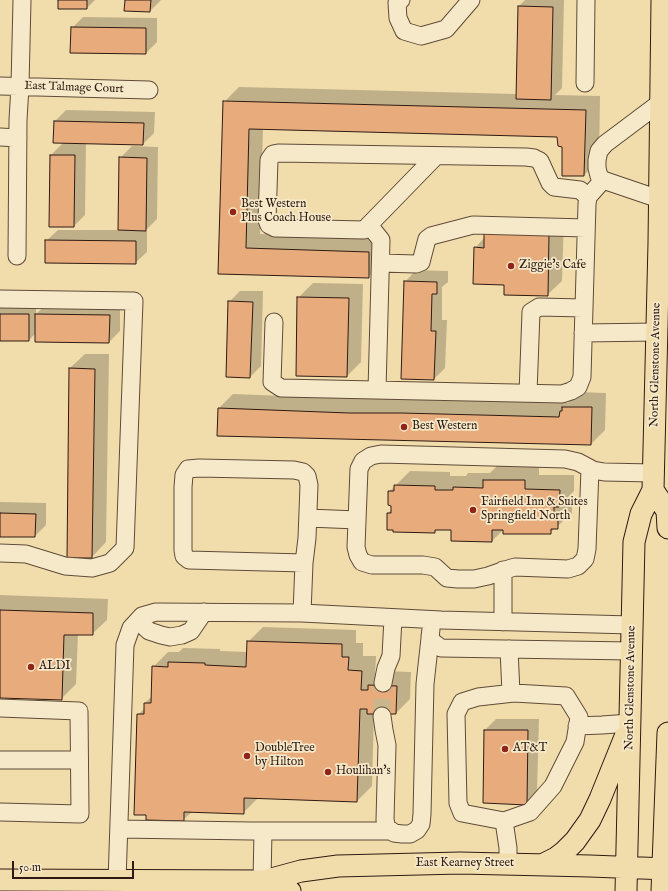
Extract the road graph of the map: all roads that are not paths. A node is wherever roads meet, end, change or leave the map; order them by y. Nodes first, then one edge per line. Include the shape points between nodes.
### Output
1 (22, 0) edge
2 (401, 0) edge
3 (471, 0) edge
4 (586, 0) edge
5 (662, 0) edge
6 (665, 73) edge
7 (585, 83) dead end
8 (0, 86) edge
9 (20, 86) junction
10 (149, 90) dead end
11 (661, 102) junction
12 (0, 137) edge
13 (18, 138) junction
14 (664, 152) edge
15 (436, 156) junction
16 (603, 180) junction
17 (588, 198) junction
18 (659, 199) junction
19 (369, 225) junction
20 (586, 228) junction
21 (663, 243) edge
22 (17, 256) dead end
23 (381, 263) junction
24 (0, 299) edge
25 (584, 308) junction
26 (274, 322) dead end
27 (656, 332) junction
28 (583, 333) junction
29 (377, 390) junction
30 (528, 393) junction
31 (590, 469) junction
32 (658, 484) edge
33 (308, 518) junction
34 (357, 520) junction
35 (668, 528) edge
36 (0, 553) edge
37 (304, 563) junction
38 (503, 570) junction
39 (204, 612) junction
40 (302, 614) junction
41 (393, 618) junction
42 (138, 620) junction
43 (503, 622) junction
44 (436, 625) junction
45 (632, 625) junction
46 (509, 649) junction
47 (631, 651) junction
48 (383, 683) tunnel mouth
49 (511, 693) junction
50 (0, 708) edge
51 (382, 716) tunnel mouth
52 (630, 723) junction
53 (577, 726) junction
54 (668, 733) edge
55 (0, 760) edge
56 (79, 760) junction
57 (667, 774) edge
58 (0, 812) edge
59 (504, 821) junction
60 (119, 829) junction
61 (263, 831) junction
62 (392, 831) junction
63 (508, 864) junction
64 (542, 865) junction
65 (627, 868) junction
66 (665, 869) edge
67 (0, 880) edge
68 (130, 884) edge
69 (42, 886) edge
70 (275, 886) edge
71 (626, 891) edge
72 (662, 891) edge

1 - 9 street
2 - 3 street via 398,3 398,18 404,31 421,36 446,29
4 - 7 street
5 - 6 main road, North Glenstone Avenue
6 - 11 main road, North Glenstone Avenue
8 - 9 street, East Talmage Court
9 - 10 street, East Talmage Court
9 - 13 street
11 - 14 main road, North Glenstone Avenue
11 - 16 street via 599,151 597,168
12 - 13 street
13 - 22 street
14 - 18 main road, North Glenstone Avenue
15 - 17 street via 534,158 540,162 554,187 580,190
15 - 19 street
15 - 19 street via 273,154 269,160 268,225 275,228 364,230
16 - 17 street
16 - 18 street
17 - 20 street
18 - 21 main road, North Glenstone Avenue
19 - 23 street via 381,240
20 - 23 street via 473,225 431,236 427,239 421,262
20 - 25 street
21 - 27 main road, North Glenstone Avenue
23 - 29 street
24 - 36 street via 134,301 125,548 110,563 92,568 65,566 26,554
25 - 28 street
25 - 30 street via 539,306 531,312
26 - 29 street via 272,382 281,388
27 - 28 street
27 - 32 main road, North Glenstone Avenue
28 - 30 street via 582,377 578,387 562,394
29 - 30 street
31 - 32 street
31 - 34 street via 578,462 564,459 381,454 371,456 363,461 359,469
31 - 38 street via 588,549 585,559 578,566 568,569
32 - 35 main road via 667,511
32 - 45 main road, North Glenstone Avenue via 641,514 634,542
33 - 34 street
33 - 37 street
33 - 37 street via 308,476 303,472 199,468 188,470 184,475 183,550 184,556 189,560
34 - 38 street via 356,547 362,562 372,565 435,567 447,578 458,579 474,579
37 - 40 street
38 - 43 street
39 - 40 street
39 - 42 street via 156,612 142,616
39 - 42 street via 191,630 182,635 161,635 149,630
40 - 41 street
41 - 44 street
41 - 48 street via 391,656
42 - 60 street via 131,628 125,645
43 - 44 street
43 - 45 street
44 - 46 street via 430,637 441,648
44 - 62 street via 426,666 421,824 410,834
45 - 47 main road, North Glenstone Avenue
46 - 47 street
46 - 49 street
47 - 52 main road, North Glenstone Avenue
49 - 53 street via 566,696 579,717
49 - 59 street via 478,697 462,702 456,714 458,803 462,813
50 - 56 street via 79,711
51 - 62 street via 387,744 385,820 387,828
52 - 53 street
52 - 64 main road via 590,820 564,852
52 - 65 main road, North Glenstone Avenue
53 - 59 street via 575,742 553,786 530,812
54 - 57 main road
55 - 56 street
56 - 58 street via 80,814
57 - 66 main road
59 - 63 street
60 - 61 street
60 - 68 street
61 - 62 street
61 - 70 street
63 - 64 main road, East Kearney Street
63 - 70 main road, East Kearney Street via 338,866 300,871
64 - 65 main road, East Kearney Street
65 - 66 main road, East Kearney Street
65 - 71 main road, North Glenstone Avenue
66 - 72 main road
67 - 69 main road, East Kearney Street
68 - 69 main road, East Kearney Street
68 - 70 main road, East Kearney Street

